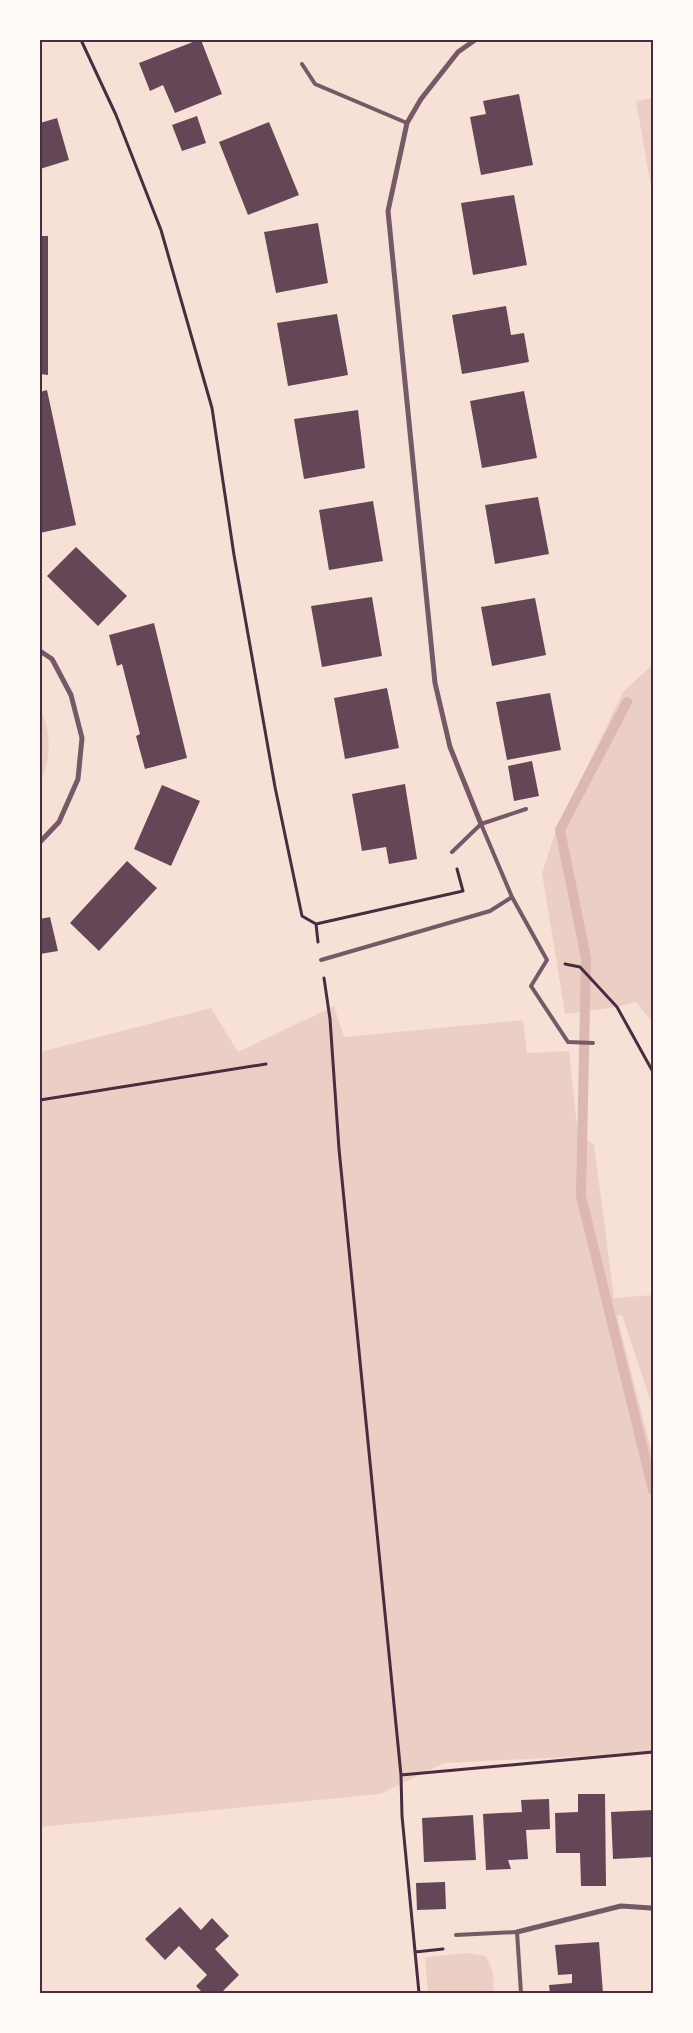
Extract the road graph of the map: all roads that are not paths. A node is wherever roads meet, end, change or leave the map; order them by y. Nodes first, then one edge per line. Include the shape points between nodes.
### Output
1 (475, 40) edge
2 (302, 64) dead end
3 (407, 123) junction
4 (40, 651) edge
5 (526, 809) dead end
6 (481, 824) junction
7 (40, 842) edge
8 (452, 852) road end
9 (512, 897) junction
10 (321, 960) road end
11 (593, 1043) dead end
12 (653, 1909) edge
13 (517, 1932) junction
14 (456, 1935) dead end
15 (521, 1993) edge

1 - 3 street via 458,52 421,99
2 - 3 lane via 315,84
3 - 6 street via 388,211 435,683 450,747
4 - 7 street via 52,659 71,695 82,738 78,779 59,822
5 - 6 lane
6 - 8 lane
6 - 9 lane
9 - 10 lane via 490,911
9 - 11 lane via 547,960 530,986 568,1042
12 - 13 street via 622,1906
13 - 14 lane
13 - 15 lane

